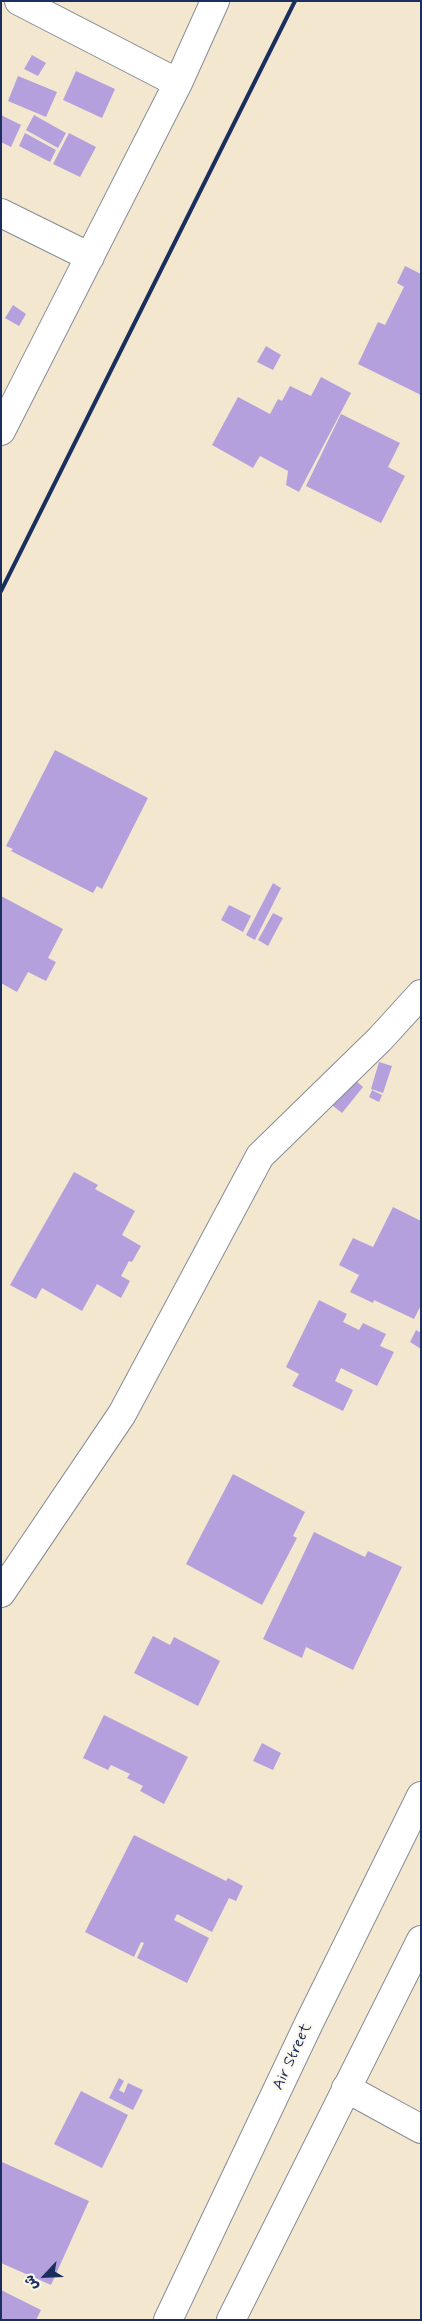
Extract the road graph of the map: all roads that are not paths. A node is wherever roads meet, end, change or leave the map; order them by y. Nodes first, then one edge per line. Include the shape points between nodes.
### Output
1 (19, 1) edge
2 (215, 1) edge
3 (178, 83) junction
4 (1, 213) edge
5 (90, 258) junction
6 (3, 425) edge
7 (421, 994) edge
8 (1, 1593) edge
9 (421, 1796) edge
10 (421, 1940) edge
11 (346, 2088) junction
12 (421, 2129) edge
13 (168, 2320) edge
14 (231, 2320) edge

1 - 3 main road
2 - 3 main road
3 - 5 main road
4 - 5 main road
5 - 6 main road
7 - 8 main road via 380,1039 260,1156 122,1414
9 - 13 main road, Air Street via 304,2032
10 - 11 main road
11 - 12 main road
11 - 14 main road

